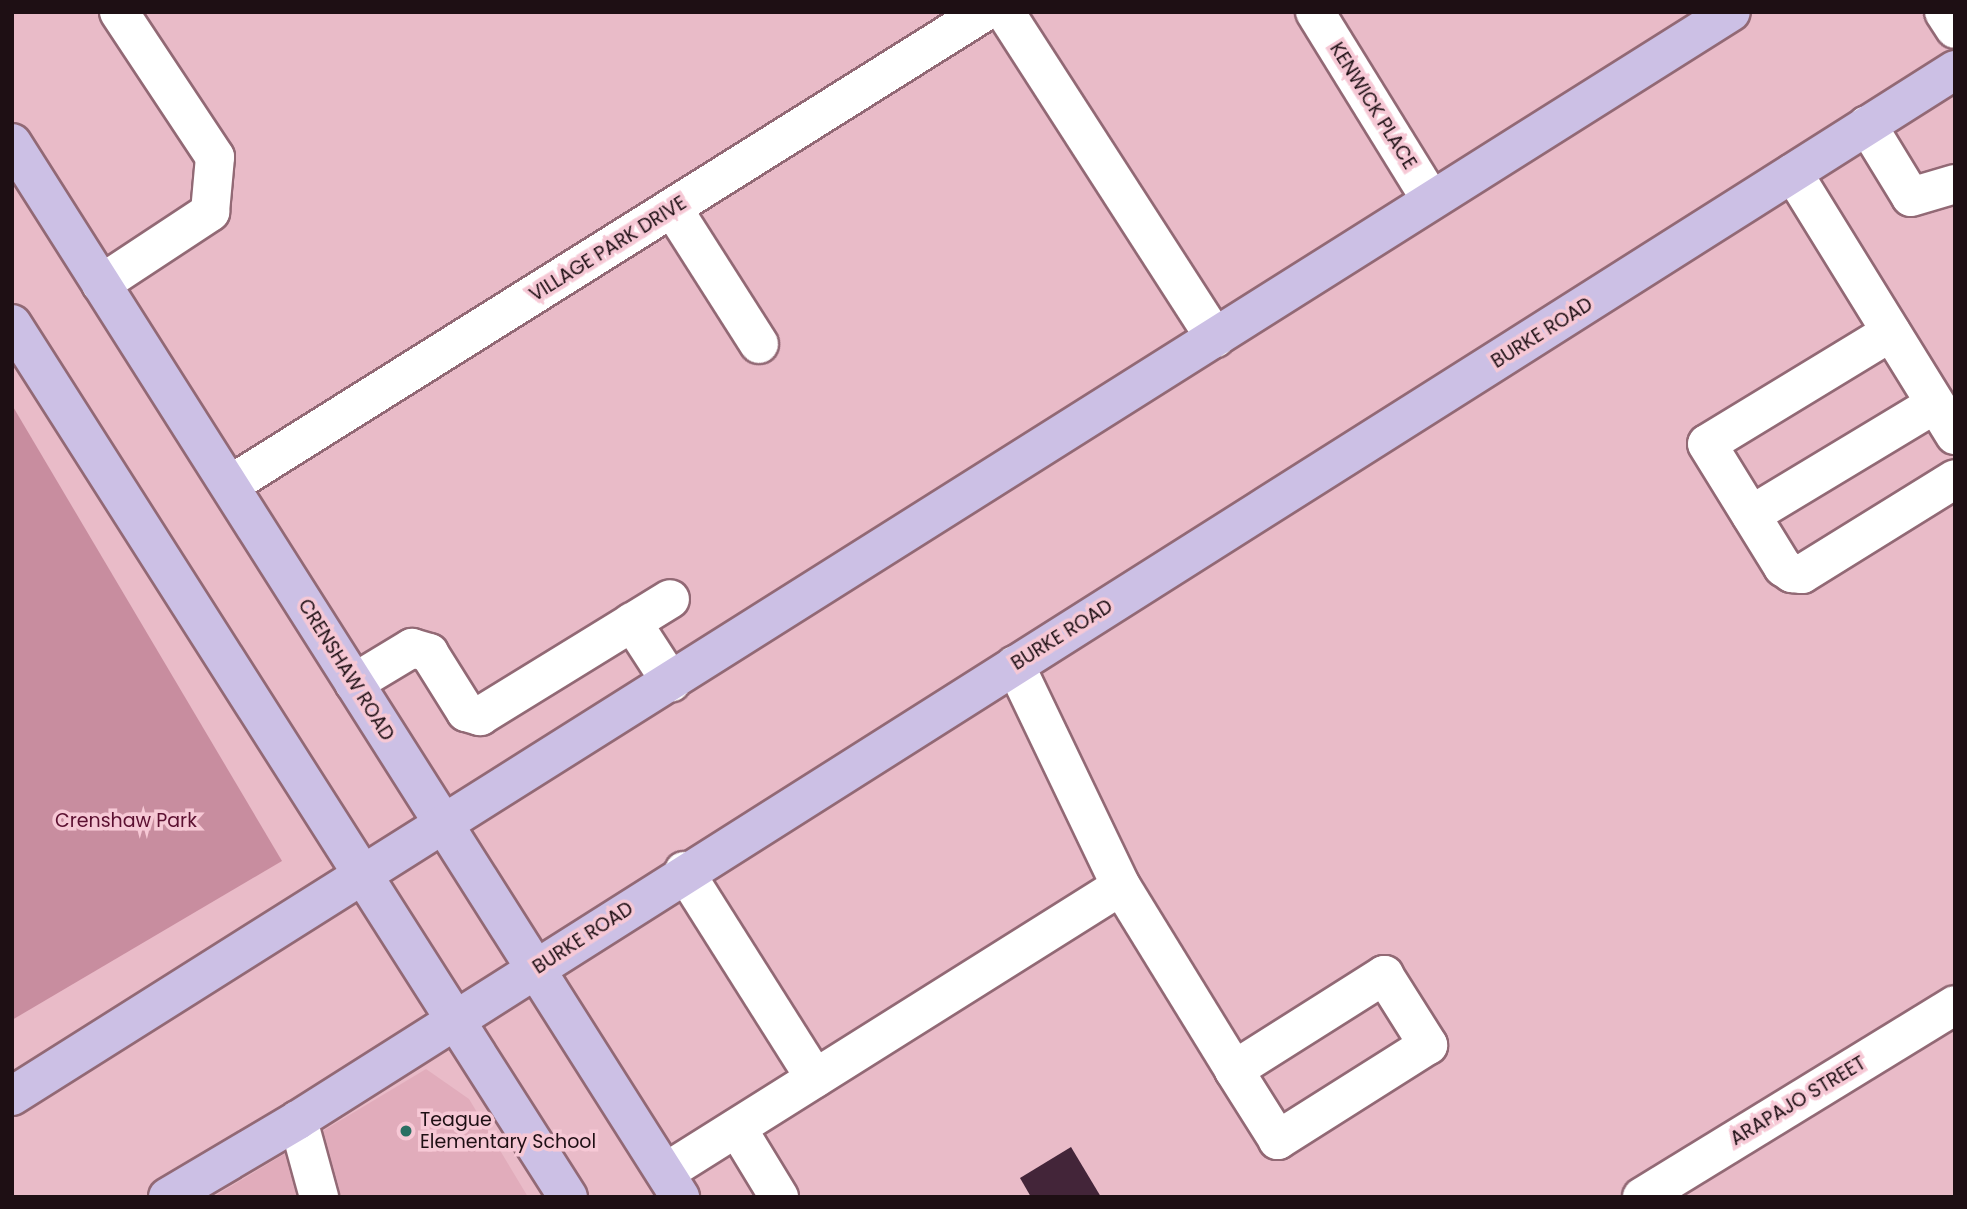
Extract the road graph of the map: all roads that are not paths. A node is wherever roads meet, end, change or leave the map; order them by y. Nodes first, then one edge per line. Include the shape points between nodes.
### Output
1 (119, 12) edge
2 (984, 12) edge
3 (1005, 12) edge
4 (1315, 12) edge
5 (1731, 12) edge
6 (1944, 12) edge
7 (1955, 29) edge
8 (1955, 70) edge
9 (1867, 125) junction
10 (12, 143) edge
11 (1793, 173) junction
12 (1955, 184) edge
13 (1431, 201) junction
14 (673, 209) junction
15 (101, 284) junction
16 (12, 324) edge
17 (1891, 332) junction
18 (1215, 338) junction
19 (759, 344) dead end
20 (1945, 420) edge
21 (1955, 480) edge
22 (230, 485) junction
23 (1751, 515) junction
24 (670, 598) dead end
25 (632, 622) junction
26 (1016, 665) junction
27 (671, 682) junction
28 (354, 683) junction
29 (443, 825) junction
30 (684, 872) junction
31 (362, 876) junction
32 (1121, 886) junction
33 (534, 970) junction
34 (1955, 1005) edge
35 (455, 1021) junction
36 (1234, 1070) junction
37 (816, 1078) junction
38 (12, 1096) edge
39 (298, 1120) junction
40 (737, 1128) junction
41 (673, 1185) edge
42 (168, 1197) edge
43 (319, 1197) edge
44 (568, 1197) edge
45 (779, 1197) edge
46 (1642, 1197) edge

1 - 15 street via 215,158 210,212
2 - 14 street, VILLAGE PARK DRIVE
3 - 18 street
4 - 13 street, KENWICK PLACE
5 - 13 main road
6 - 7 street
8 - 9 main road, BURKE ROAD
9 - 11 main road, BURKE ROAD
9 - 12 street via 1911,197
10 - 15 main road, CRENSHAW ROAD
11 - 17 street
11 - 26 main road, BURKE ROAD
13 - 18 main road
14 - 19 street
14 - 22 street, VILLAGE PARK DRIVE
15 - 22 main road, CRENSHAW ROAD
16 - 31 main road
17 - 20 street
17 - 23 street via 1707,444
18 - 27 main road
20 - 23 street
21 - 23 street via 1802,574 1783,567
22 - 28 main road, CRENSHAW ROAD
24 - 25 street
25 - 27 street
25 - 28 street via 480,716 466,712 429,653 412,648
26 - 30 main road, BURKE ROAD
26 - 32 street
27 - 29 main road
28 - 29 main road, CRENSHAW ROAD
29 - 31 main road
29 - 33 main road, CRENSHAW ROAD
30 - 33 main road, BURKE ROAD
30 - 37 street
31 - 35 main road
31 - 38 main road
32 - 36 street
32 - 37 street
33 - 35 main road, BURKE ROAD
33 - 41 main road, CRENSHAW ROAD
34 - 46 street, ARAPAJO STREET
35 - 39 main road, BURKE ROAD
35 - 44 main road
36 - 36 street via 1278,1140 1428,1045 1384,975
37 - 40 street
39 - 42 main road, BURKE ROAD
39 - 43 street
40 - 41 street
40 - 45 street

